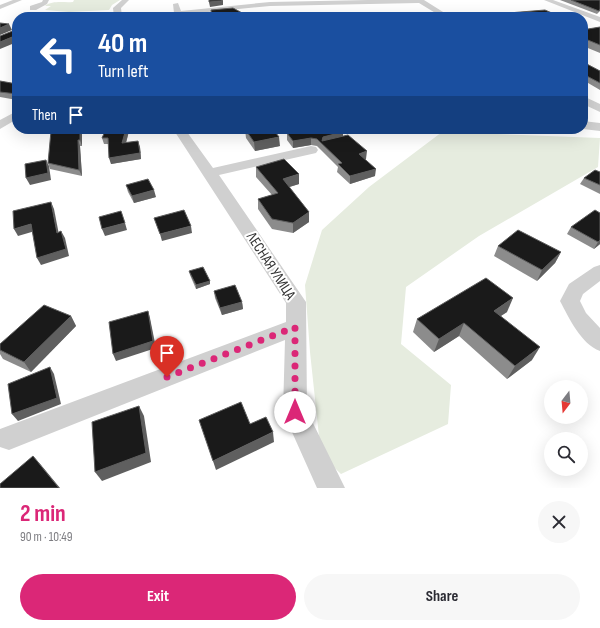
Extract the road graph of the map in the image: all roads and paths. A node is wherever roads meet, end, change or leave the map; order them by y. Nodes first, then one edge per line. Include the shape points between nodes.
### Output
1 (20, 0) edge
2 (46, 0) edge
3 (126, 0) edge
4 (420, 0) edge
5 (548, 0) edge
6 (352, 3) dead end
7 (176, 4) dead end
8 (0, 7) edge
9 (33, 8) dead end
10 (117, 12) edge
11 (178, 12) edge
12 (188, 12) edge
13 (362, 12) edge
14 (439, 12) edge
15 (579, 12) edge
16 (588, 15) edge
17 (600, 20) edge
18 (588, 101) edge
19 (600, 109) edge
20 (0, 111) edge
21 (12, 111) edge
22 (12, 117) edge
23 (0, 125) edge
24 (588, 126) edge
25 (600, 127) edge
26 (182, 134) edge
27 (311, 150) dead end
28 (210, 173) junction
29 (600, 272) edge
30 (295, 327) junction
31 (600, 342) edge
32 (9, 438) dead end
33 (331, 488) edge

1 - 8 street
2 - 9 street via 45,3
3 - 10 street via 117,8
4 - 12 street via 270,4
4 - 14 street
5 - 15 street
6 - 13 street
7 - 11 street
16 - 17 street
18 - 19 street
20 - 21 street
22 - 23 street
24 - 25 street
26 - 28 street, ЛЕСНАЯ УЛИЦА
27 - 28 street
28 - 30 street, ЛЕСНАЯ УЛИЦА via 296,302
29 - 31 street via 576,289 570,301 579,319
30 - 32 street
30 - 33 street, ЛЕСНАЯ УЛИЦА via 295,412

